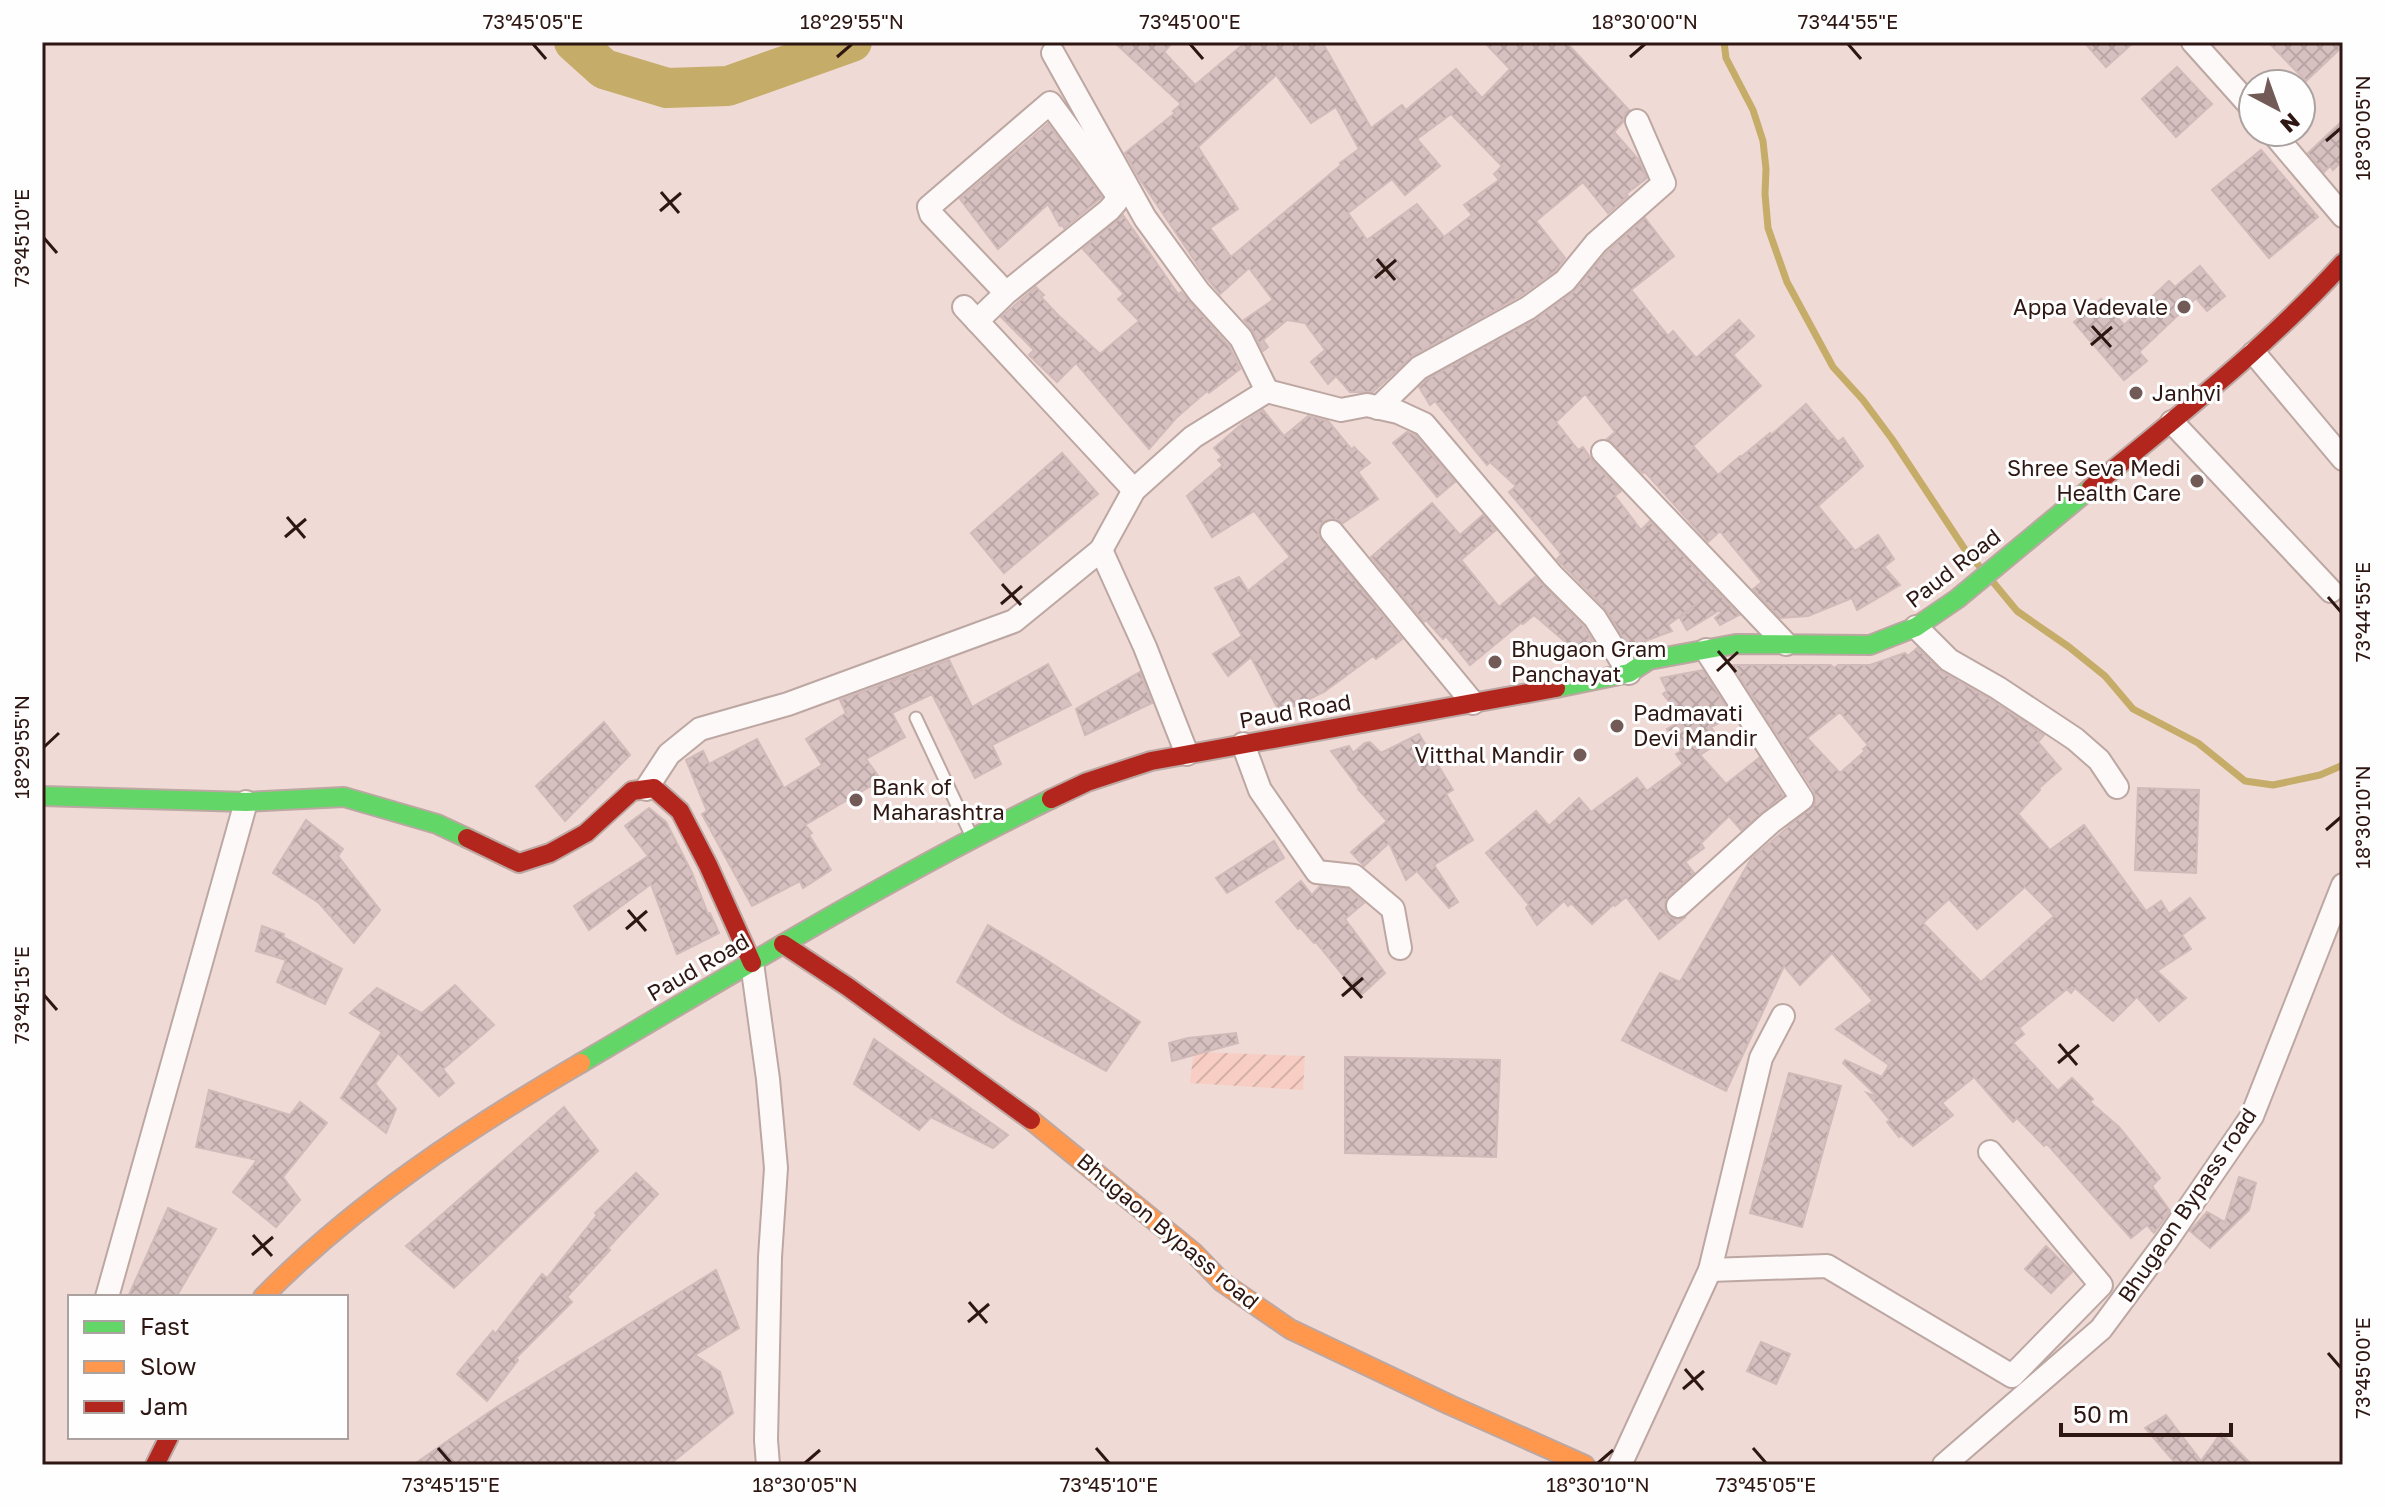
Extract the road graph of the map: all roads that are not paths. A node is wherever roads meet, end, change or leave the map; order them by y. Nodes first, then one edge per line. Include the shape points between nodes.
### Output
1 (2193, 42) edge
2 (1053, 53) dead end
3 (2237, 91) edge
4 (1637, 121) dead end
5 (2286, 148) edge
6 (2343, 216) edge
7 (2343, 263) edge
8 (1006, 293) junction
9 (2254, 353) junction
10 (1267, 391) junction
11 (1378, 408) junction
12 (2172, 422) junction
13 (1603, 452) dead end
14 (2343, 459) edge
15 (1134, 490) junction
16 (1332, 532) dead end
17 (1101, 550) junction
18 (2331, 591) dead end
19 (1916, 627) junction
20 (1786, 644) junction
21 (1706, 650) junction
22 (1629, 673) junction
23 (1473, 703) junction
24 (916, 718) dead end
25 (1243, 744) junction
26 (1187, 754) junction
27 (2117, 787) dead end
28 (646, 789) junction
29 (42, 796) edge
30 (246, 802) junction
31 (973, 839) junction
32 (2343, 885) edge
33 (1678, 906) dead end
34 (783, 944) junction
35 (1400, 948) dead end
36 (752, 963) junction
37 (1783, 1016) dead end
38 (1990, 1152) dead end
39 (1710, 1270) junction
40 (108, 1295) edge
41 (265, 1295) edge
42 (168, 1439) edge
43 (155, 1465) edge
44 (768, 1465) edge
45 (1585, 1465) edge
46 (1620, 1465) edge
47 (1944, 1465) edge

1 - 3 street
2 - 10 street via 1145,218 1199,292 1241,338
4 - 11 street via 1664,183 1596,243 1565,281 1528,308 1419,368
5 - 6 street
7 - 9 main road, Paud Road
8 - 8 street via 1116,202 1116,193 1050,103 929,207
8 - 15 street via 971,314
9 - 12 main road, Paud Road
9 - 14 street
10 - 11 street via 1341,410
10 - 15 street via 1193,437
11 - 22 street via 1424,424 1595,618
12 - 18 street
12 - 19 main road, Paud Road
13 - 20 street
15 - 17 street
16 - 23 street
17 - 26 street
17 - 28 street via 1014,621 788,704 700,729 669,754
19 - 20 main road, Paud Road via 1870,645
19 - 27 street via 1949,660 2075,739 2099,760
20 - 21 main road, Paud Road
21 - 22 main road, Paud Road via 1649,660
21 - 33 street via 1802,799
22 - 23 main road, Paud Road
23 - 25 main road, Paud Road
24 - 31 lane
25 - 26 main road, Paud Road
25 - 35 street via 1260,790 1317,872 1354,876 1393,909
26 - 31 main road, Paud Road via 1087,782
28 - 30 main road via 632,791 586,833 519,863 437,824 344,797
28 - 36 main road via 654,788 680,811
29 - 30 main road
30 - 40 street
31 - 34 main road, Paud Road
32 - 47 street, Bhugaon Bypass road via 2252,1116 2184,1215 2101,1329
34 - 36 main road, Paud Road
34 - 45 main road, Bhugaon Bypass road via 1052,1135 1222,1282 1290,1329
36 - 41 main road, Paud Road via 509,1105 368,1203
36 - 44 street via 776,1168
37 - 39 street via 1761,1058
38 - 39 street via 2101,1285 2012,1376 1827,1266
39 - 46 street
42 - 43 main road

